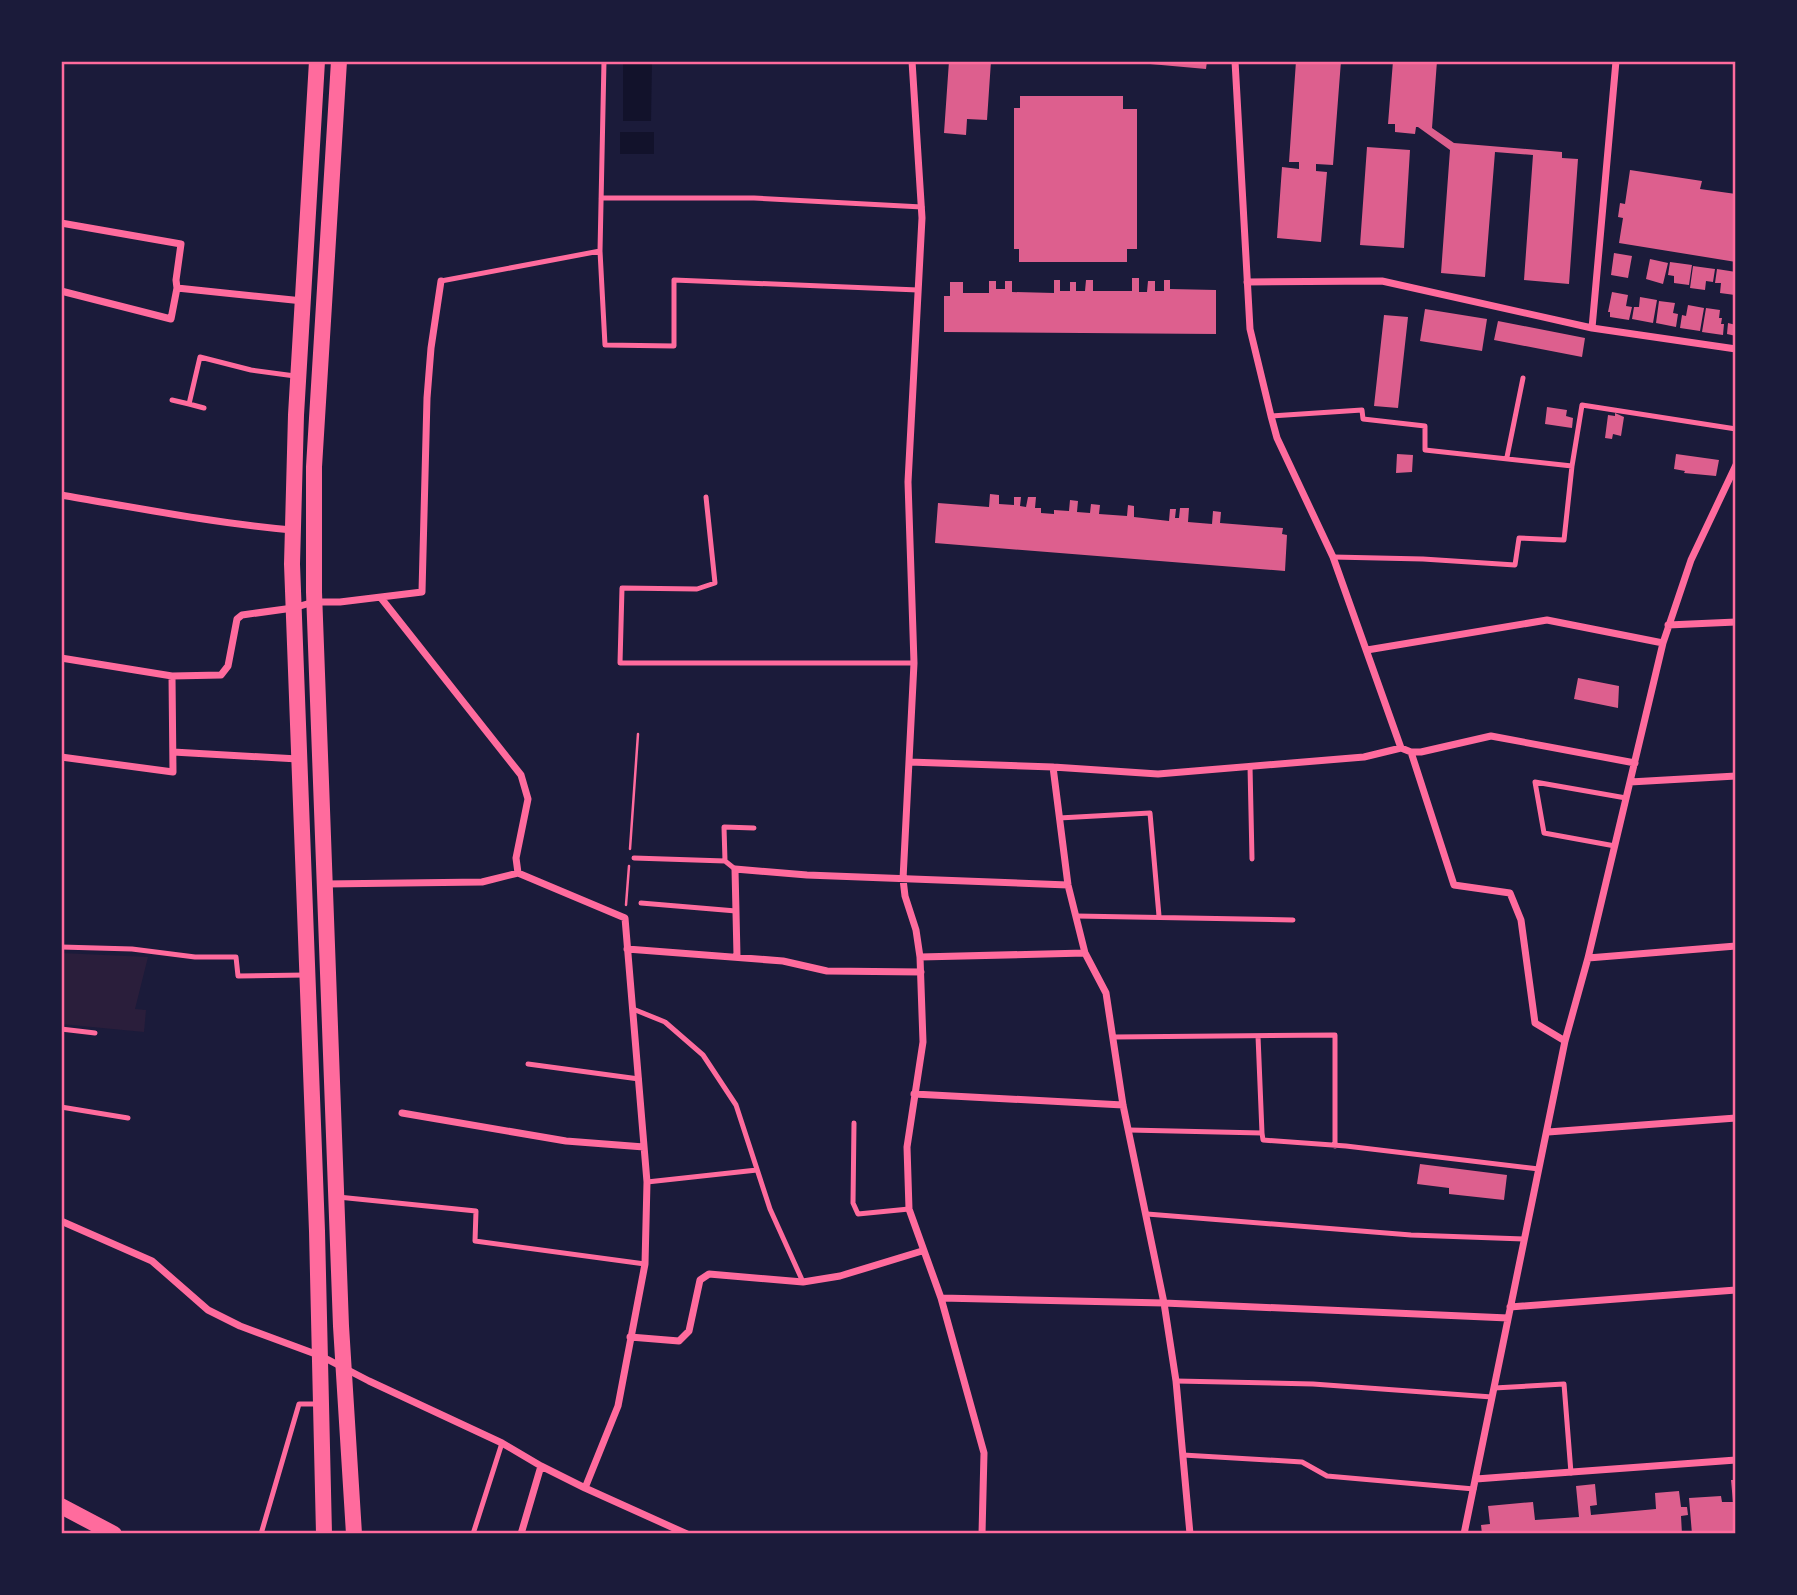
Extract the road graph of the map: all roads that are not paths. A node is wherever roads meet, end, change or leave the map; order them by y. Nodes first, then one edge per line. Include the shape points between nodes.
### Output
1 (317, 61) edge
2 (339, 61) edge
3 (604, 61) edge
4 (912, 61) edge
5 (1235, 61) edge
6 (1616, 61) edge
7 (601, 198) junction
8 (922, 207) junction
9 (61, 223) edge
10 (600, 251) junction
11 (441, 281) joint
12 (1247, 282) junction
13 (177, 288) junction
14 (918, 290) junction
15 (61, 291) edge
16 (303, 301) junction
17 (1592, 328) junction
18 (1736, 349) edge
19 (298, 376) junction
20 (1523, 378) dead end
21 (172, 400) dead end
22 (190, 404) junction
23 (204, 408) dead end
24 (1271, 416) junction
25 (1736, 429) edge
26 (1507, 457) junction
27 (1736, 465) edge
28 (1573, 466) junction
29 (61, 495) edge
30 (706, 497) dead end
31 (292, 530) junction
32 (1333, 557) junction
33 (381, 598) junction
34 (314, 602) junction
35 (293, 608) junction
36 (1736, 622) edge
37 (1668, 625) junction
38 (1663, 643) junction
39 (1367, 650) junction
40 (61, 657) edge
41 (914, 663) junction
42 (172, 676) junction
43 (1401, 748) junction
44 (173, 752) junction
45 (1411, 752) junction
46 (61, 757) edge
47 (299, 759) junction
48 (909, 762) junction
49 (1635, 763) junction
50 (1250, 766) junction
51 (1053, 767) junction
52 (1736, 776) edge
53 (1630, 782) junction
54 (1626, 798) junction
55 (1059, 818) junction
56 (754, 828) dead end
57 (1615, 846) junction
58 (632, 857) road end
59 (1252, 859) dead end
60 (725, 861) junction
61 (735, 869) junction
62 (519, 873) junction
63 (903, 879) junction
64 (325, 884) junction
65 (1068, 886) junction
66 (641, 903) dead end
67 (736, 911) junction
68 (1076, 916) junction
69 (1158, 916) junction
70 (1293, 920) dead end
71 (1736, 946) edge
72 (61, 947) edge
73 (627, 949) junction
74 (1085, 953) junction
75 (737, 956) junction
76 (920, 957) junction
77 (1588, 958) junction
78 (921, 972) junction
79 (307, 975) junction
80 (633, 1009) junction
81 (61, 1029) edge
82 (95, 1033) dead end
83 (1258, 1036) junction
84 (1114, 1037) junction
85 (1566, 1041) junction
86 (528, 1064) dead end
87 (640, 1079) junction
88 (914, 1094) junction
89 (1123, 1105) junction
90 (61, 1107) edge
91 (402, 1113) dead end
92 (128, 1118) dead end
93 (1736, 1118) edge
94 (854, 1123) dead end
95 (1129, 1129) junction
96 (1548, 1132) junction
97 (1262, 1133) junction
98 (1335, 1146) junction
99 (644, 1147) junction
100 (1539, 1169) junction
101 (757, 1170) junction
102 (647, 1182) junction
103 (337, 1197) junction
104 (909, 1209) junction
105 (1147, 1214) junction
106 (61, 1221) edge
107 (1524, 1239) junction
108 (922, 1251) junction
109 (645, 1264) junction
110 (803, 1282) junction
111 (1736, 1290) edge
112 (940, 1298) junction
113 (1164, 1303) junction
114 (1510, 1307) junction
115 (1508, 1318) junction
116 (630, 1337) junction
117 (321, 1356) junction
118 (344, 1368) junction
119 (1176, 1381) junction
120 (1494, 1388) junction
121 (1492, 1397) junction
122 (322, 1404) junction
123 (502, 1443) junction
124 (1183, 1455) junction
125 (1736, 1460) edge
126 (541, 1466) junction
127 (1571, 1473) junction
128 (1476, 1479) junction
129 (585, 1488) junction
130 (1474, 1489) junction
131 (61, 1506) edge
132 (114, 1534) edge
133 (261, 1534) edge
134 (324, 1534) edge
135 (354, 1534) edge
136 (473, 1534) edge
137 (521, 1534) edge
138 (687, 1534) edge
139 (982, 1534) edge
140 (1191, 1534) edge
141 (1464, 1534) edge

1 - 16 main road
2 - 34 main road via 314,467
3 - 7 lane
4 - 8 street
5 - 12 street
6 - 17 street
7 - 8 lane via 754,198
7 - 10 lane
8 - 14 street
9 - 13 street via 181,244
10 - 11 lane
10 - 14 lane via 604,345 674,346 674,279
11 - 33 street via 427,398 422,592
12 - 17 street via 1382,281
12 - 24 street via 1250,329
13 - 15 street via 171,319
13 - 16 street
14 - 41 street via 908,482
16 - 19 main road
17 - 18 street
19 - 22 lane via 200,357
19 - 31 main road
20 - 26 lane
21 - 22 lane
22 - 23 lane
24 - 26 lane via 1362,410 1363,419 1425,426 1425,450
24 - 32 street
25 - 28 lane via 1582,405
26 - 28 lane
27 - 37 street via 1691,560
28 - 32 lane via 1564,540 1519,538 1515,565
29 - 31 street via 237,526
30 - 41 lane via 715,583 697,589 622,588 620,663
31 - 35 main road
32 - 39 street
33 - 34 street
33 - 62 street via 521,775 528,799 516,859
34 - 35 street
34 - 64 main road
35 - 42 street via 237,619 228,666 221,674
35 - 47 main road
36 - 37 street
37 - 38 street
38 - 39 street via 1547,620
38 - 49 street
39 - 43 street
40 - 42 street
41 - 48 street
42 - 44 street
43 - 45 street
43 - 50 street via 1364,757
44 - 46 street via 173,772
44 - 47 street
45 - 49 street via 1491,736
45 - 85 street via 1454,885 1510,893 1521,920 1535,1023
47 - 79 main road
48 - 51 street
48 - 63 street
49 - 53 street
50 - 51 street via 1158,775
50 - 59 lane
51 - 55 street
52 - 53 street
53 - 54 street
54 - 57 street
54 - 57 lane via 1535,782 1544,833
55 - 65 street
55 - 69 lane via 1150,813
56 - 60 lane via 724,827
57 - 77 street
58 - 60 lane
60 - 61 lane
61 - 63 street
61 - 67 street
62 - 64 street via 482,883
62 - 73 street via 625,918
63 - 65 street
63 - 76 street
64 - 103 main road
65 - 68 street
66 - 67 lane
67 - 75 street
68 - 69 lane
68 - 74 street
69 - 70 lane
71 - 77 street
72 - 79 lane via 236,957 237,976
73 - 75 street
73 - 80 street
74 - 76 street
74 - 84 street via 1106,993
75 - 78 street via 827,971
76 - 78 street
77 - 85 street
78 - 88 street via 923,1042
79 - 117 main road
80 - 87 street
80 - 101 lane via 664,1022 703,1055 736,1105
81 - 82 lane
83 - 84 lane
83 - 97 lane
83 - 98 lane via 1335,1035
84 - 89 street
85 - 96 street
86 - 87 lane
87 - 99 street
88 - 89 street
88 - 104 street via 906,1147
89 - 95 street
90 - 92 lane
91 - 99 street via 566,1141
93 - 96 street
94 - 104 lane via 853,1203 858,1214
95 - 97 lane
95 - 105 street
96 - 100 street
97 - 98 lane via 1263,1140
98 - 100 lane
99 - 102 street
100 - 107 street
101 - 102 lane
101 - 110 lane
102 - 109 street
103 - 109 lane via 476,1211 475,1241
103 - 118 main road
104 - 108 street
105 - 107 lane
105 - 113 street
106 - 117 street via 152,1261 208,1310
107 - 114 street
108 - 110 street via 840,1276
108 - 112 street
109 - 116 street
110 - 116 street via 709,1274 700,1280 689,1331 679,1340
111 - 114 street
112 - 113 street
112 - 139 street via 984,1453
113 - 115 street
113 - 119 street
114 - 115 street
115 - 120 street
116 - 129 street via 618,1406
117 - 118 street
117 - 122 main road
118 - 123 street
118 - 135 main road
119 - 121 lane via 1313,1384
119 - 124 street
120 - 121 street
120 - 127 lane via 1564,1384
121 - 128 street
122 - 133 lane via 299,1404
122 - 134 main road
123 - 126 street
123 - 136 lane
124 - 130 lane via 1302,1462 1327,1476
124 - 140 street
125 - 127 street
126 - 129 street
126 - 137 street
127 - 128 street
128 - 130 street
129 - 138 street
130 - 141 street
131 - 132 main road

